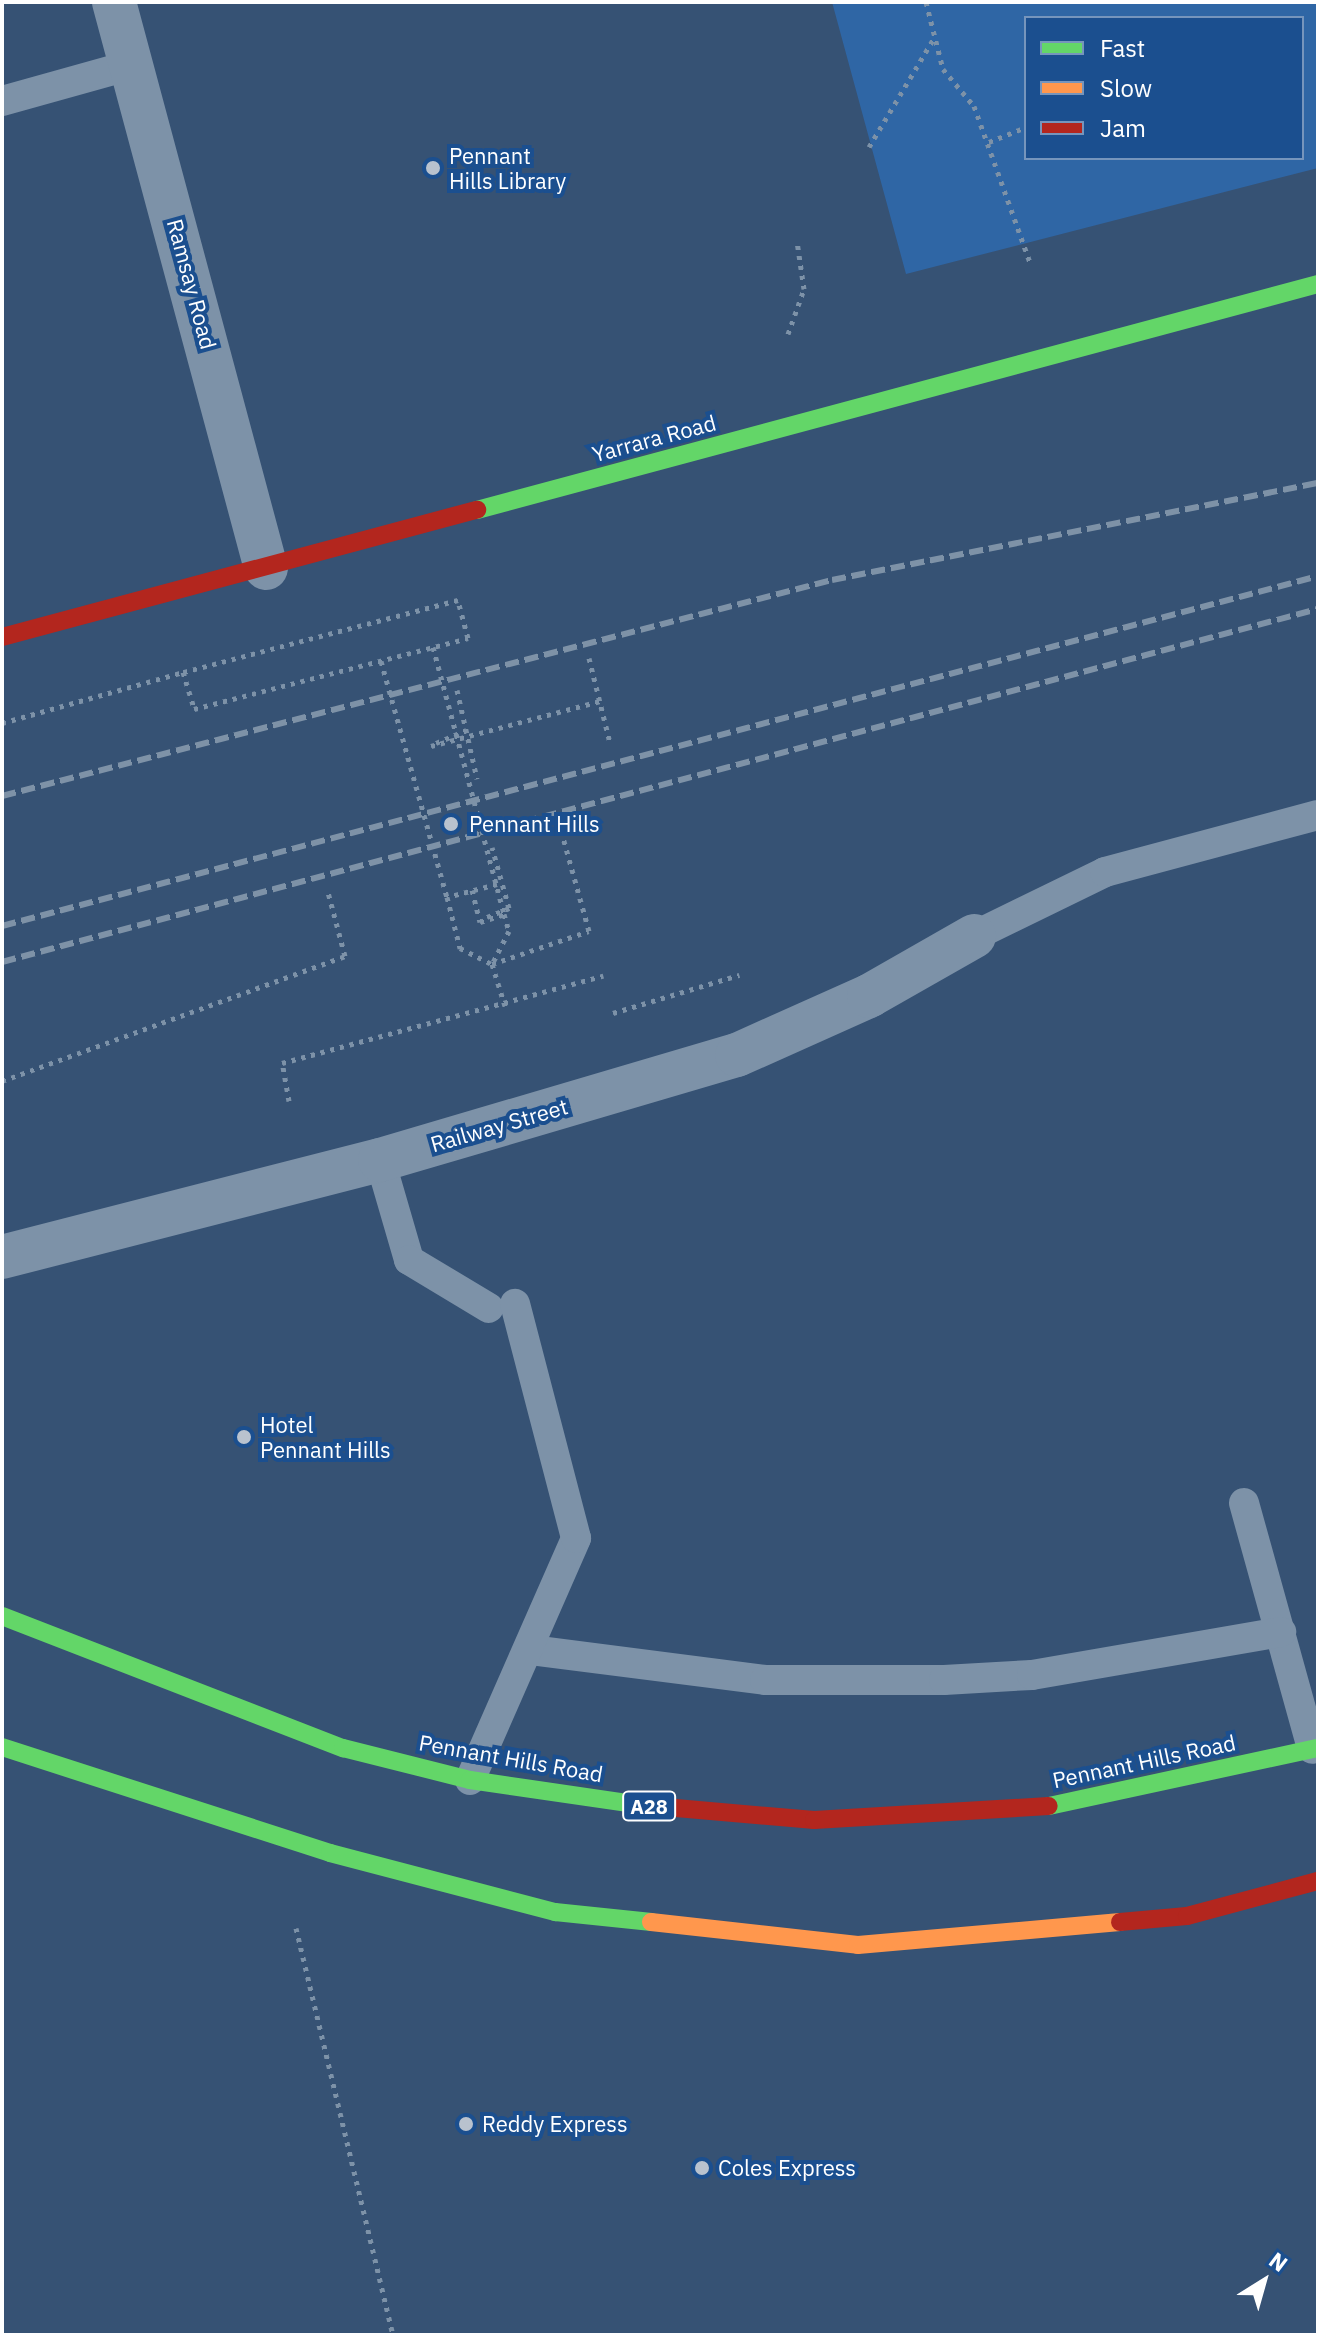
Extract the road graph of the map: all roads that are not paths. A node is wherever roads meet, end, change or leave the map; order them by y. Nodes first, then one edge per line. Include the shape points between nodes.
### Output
1 (114, 2) edge
2 (131, 65) junction
3 (2, 101) edge
4 (1318, 284) edge
5 (266, 568) junction
6 (2, 637) edge
7 (1318, 815) edge
8 (974, 936) joint
9 (380, 1160) junction
10 (2, 1257) edge
11 (1244, 1503) dead end
12 (2, 1616) edge
13 (1281, 1632) junction
14 (531, 1650) junction
15 (2, 1747) edge
16 (1315, 1748) edge
17 (470, 1780) junction
18 (1318, 1881) edge

1 - 2 street, Ramsay Road
2 - 3 lane
2 - 5 street, Ramsay Road
4 - 5 main road, Yarrara Road
5 - 6 main road, Yarrara Road
7 - 8 lane via 1105,872
8 - 9 street, Railway Street via 869,996 737,1055
9 - 10 street, Railway Street
9 - 14 lane via 409,1260 502,1306 576,1538
11 - 13 lane
12 - 17 main road, Pennant Hills Road / A28 via 343,1748
13 - 14 lane via 1032,1675 944,1680 765,1680
13 - 16 lane
14 - 17 lane
15 - 18 main road via 316,1849 555,1912 858,1945 1187,1916
16 - 17 main road, Pennant Hills Road / A28 via 1081,1804 814,1820

